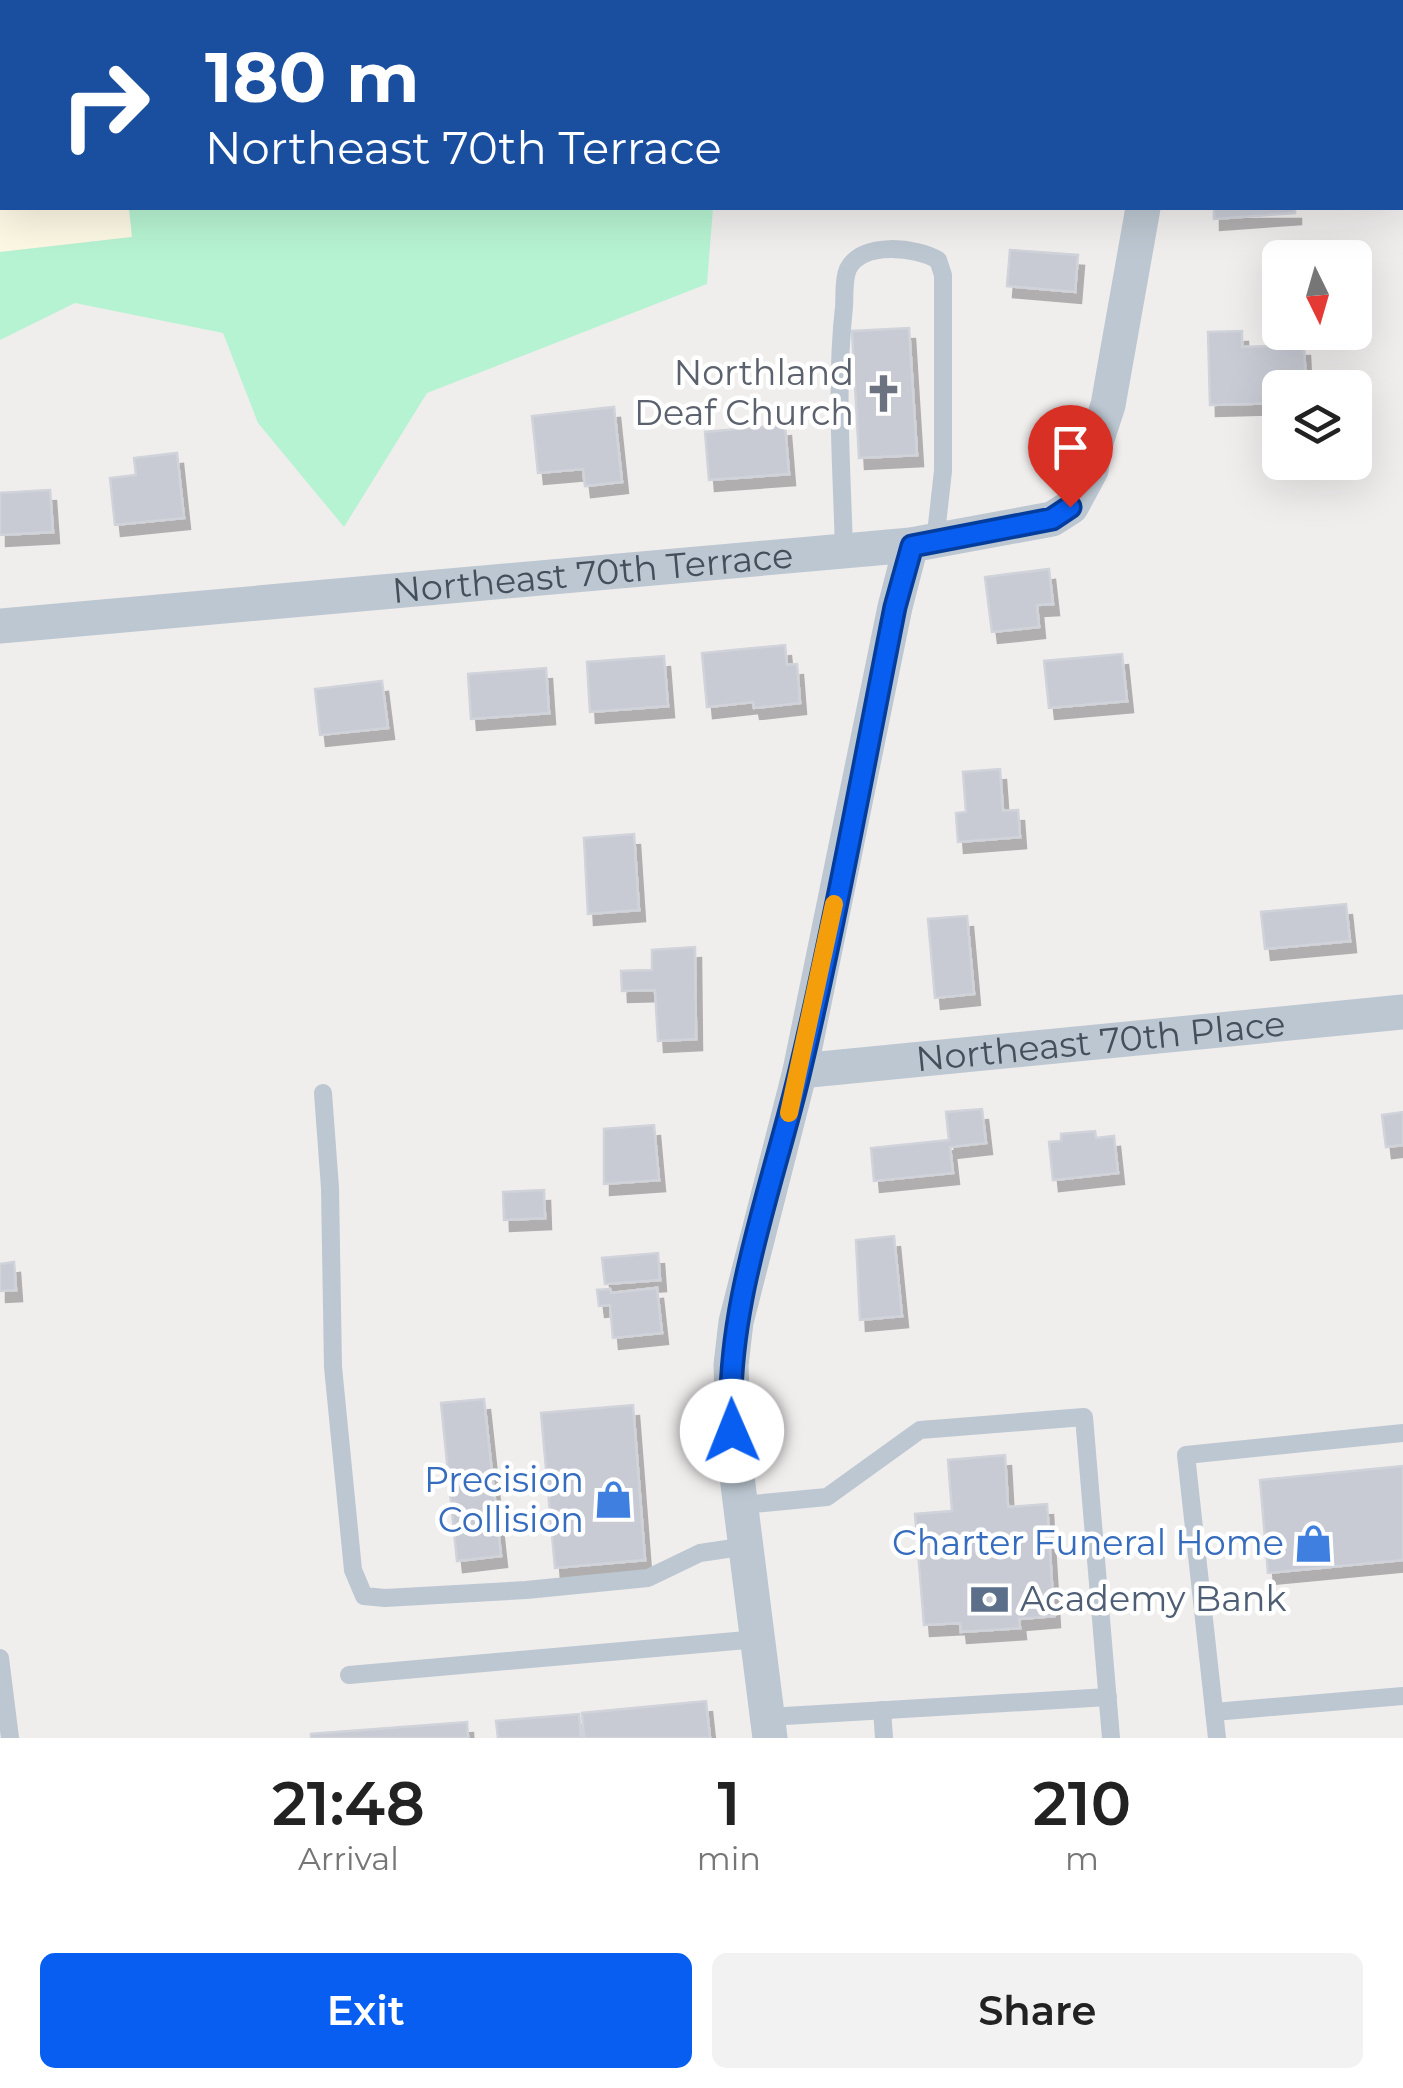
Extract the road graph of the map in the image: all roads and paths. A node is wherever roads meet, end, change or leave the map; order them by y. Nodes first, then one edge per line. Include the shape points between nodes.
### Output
1 (1143, 210) edge
2 (923, 544) junction
3 (844, 551) junction
4 (0, 626) edge
5 (1403, 1012) edge
6 (800, 1071) junction
7 (323, 1093) dead end
8 (1403, 1433) edge
9 (742, 1505) junction
10 (747, 1546) junction
11 (758, 1639) junction
12 (0, 1658) edge
13 (349, 1675) dead end
14 (1403, 1696) edge
15 (1108, 1697) junction
16 (882, 1710) junction
17 (1214, 1712) junction
18 (769, 1727) edge
19 (10, 1738) edge
20 (884, 1738) edge
21 (1112, 1738) edge
22 (1217, 1738) edge

1 - 2 street, Northeast 70th Terrace via 1108,405 1091,470 1070,507 1052,519
2 - 3 street, Northeast 70th Terrace
2 - 3 lane via 942,471 943,275 938,260 922,251 873,251 857,257 846,272 839,343
2 - 6 street via 895,607
3 - 4 street, Northeast 70th Terrace
5 - 6 street, Northeast 70th Place
6 - 9 street via 736,1322 730,1409
7 - 10 lane via 335,1391 353,1570 364,1596 648,1578 700,1553
8 - 17 lane via 1186,1455
9 - 10 street
9 - 15 lane via 827,1497 920,1430 1084,1417
10 - 11 street
11 - 13 lane
11 - 18 street
12 - 19 lane
14 - 17 lane
15 - 16 lane
15 - 21 lane
16 - 18 lane
16 - 20 lane
17 - 22 lane

